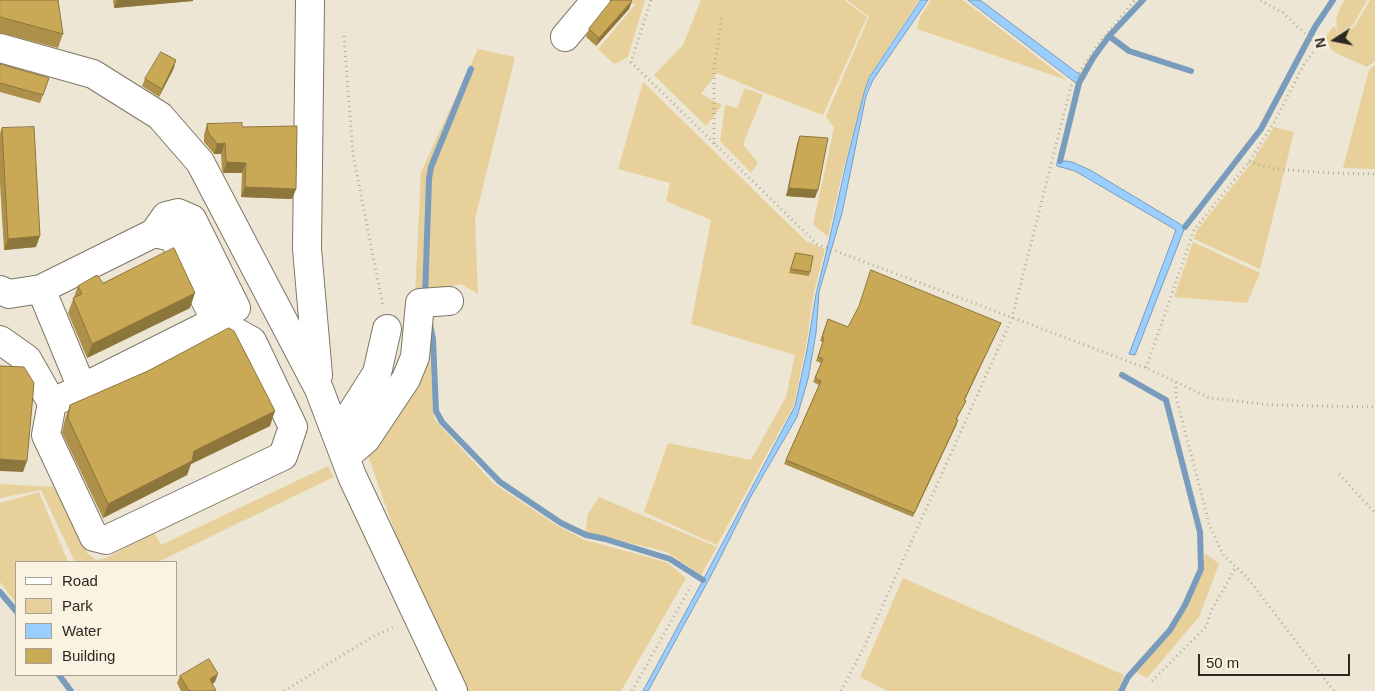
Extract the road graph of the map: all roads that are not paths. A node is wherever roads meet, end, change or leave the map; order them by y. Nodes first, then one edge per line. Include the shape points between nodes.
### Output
1 (310, 0) edge
2 (596, 0) edge
3 (565, 37) dead end
4 (0, 48) edge
5 (154, 233) junction
6 (243, 244) junction
7 (212, 260) junction
8 (41, 289) junction
9 (3, 298) edge
10 (449, 301) dead end
11 (226, 314) junction
12 (387, 329) road end
13 (0, 340) edge
14 (82, 388) junction
15 (320, 388) junction
16 (52, 403) junction
17 (341, 446) junction
18 (453, 691) edge

1 - 15 street via 307,249
2 - 3 street
4 - 6 street via 93,74 160,116 200,162
5 - 7 street via 166,216 178,213 192,219
5 - 8 street
5 - 11 street via 173,236
6 - 7 street
6 - 15 street
7 - 11 street
8 - 9 street
8 - 14 street
10 - 17 street via 420,303 415,357 406,379 366,439
11 - 14 street
11 - 16 street via 252,341 293,427 283,456 106,540 94,537 46,435
12 - 17 street via 377,373
13 - 16 street via 28,359
14 - 16 street
15 - 17 street
17 - 18 street

